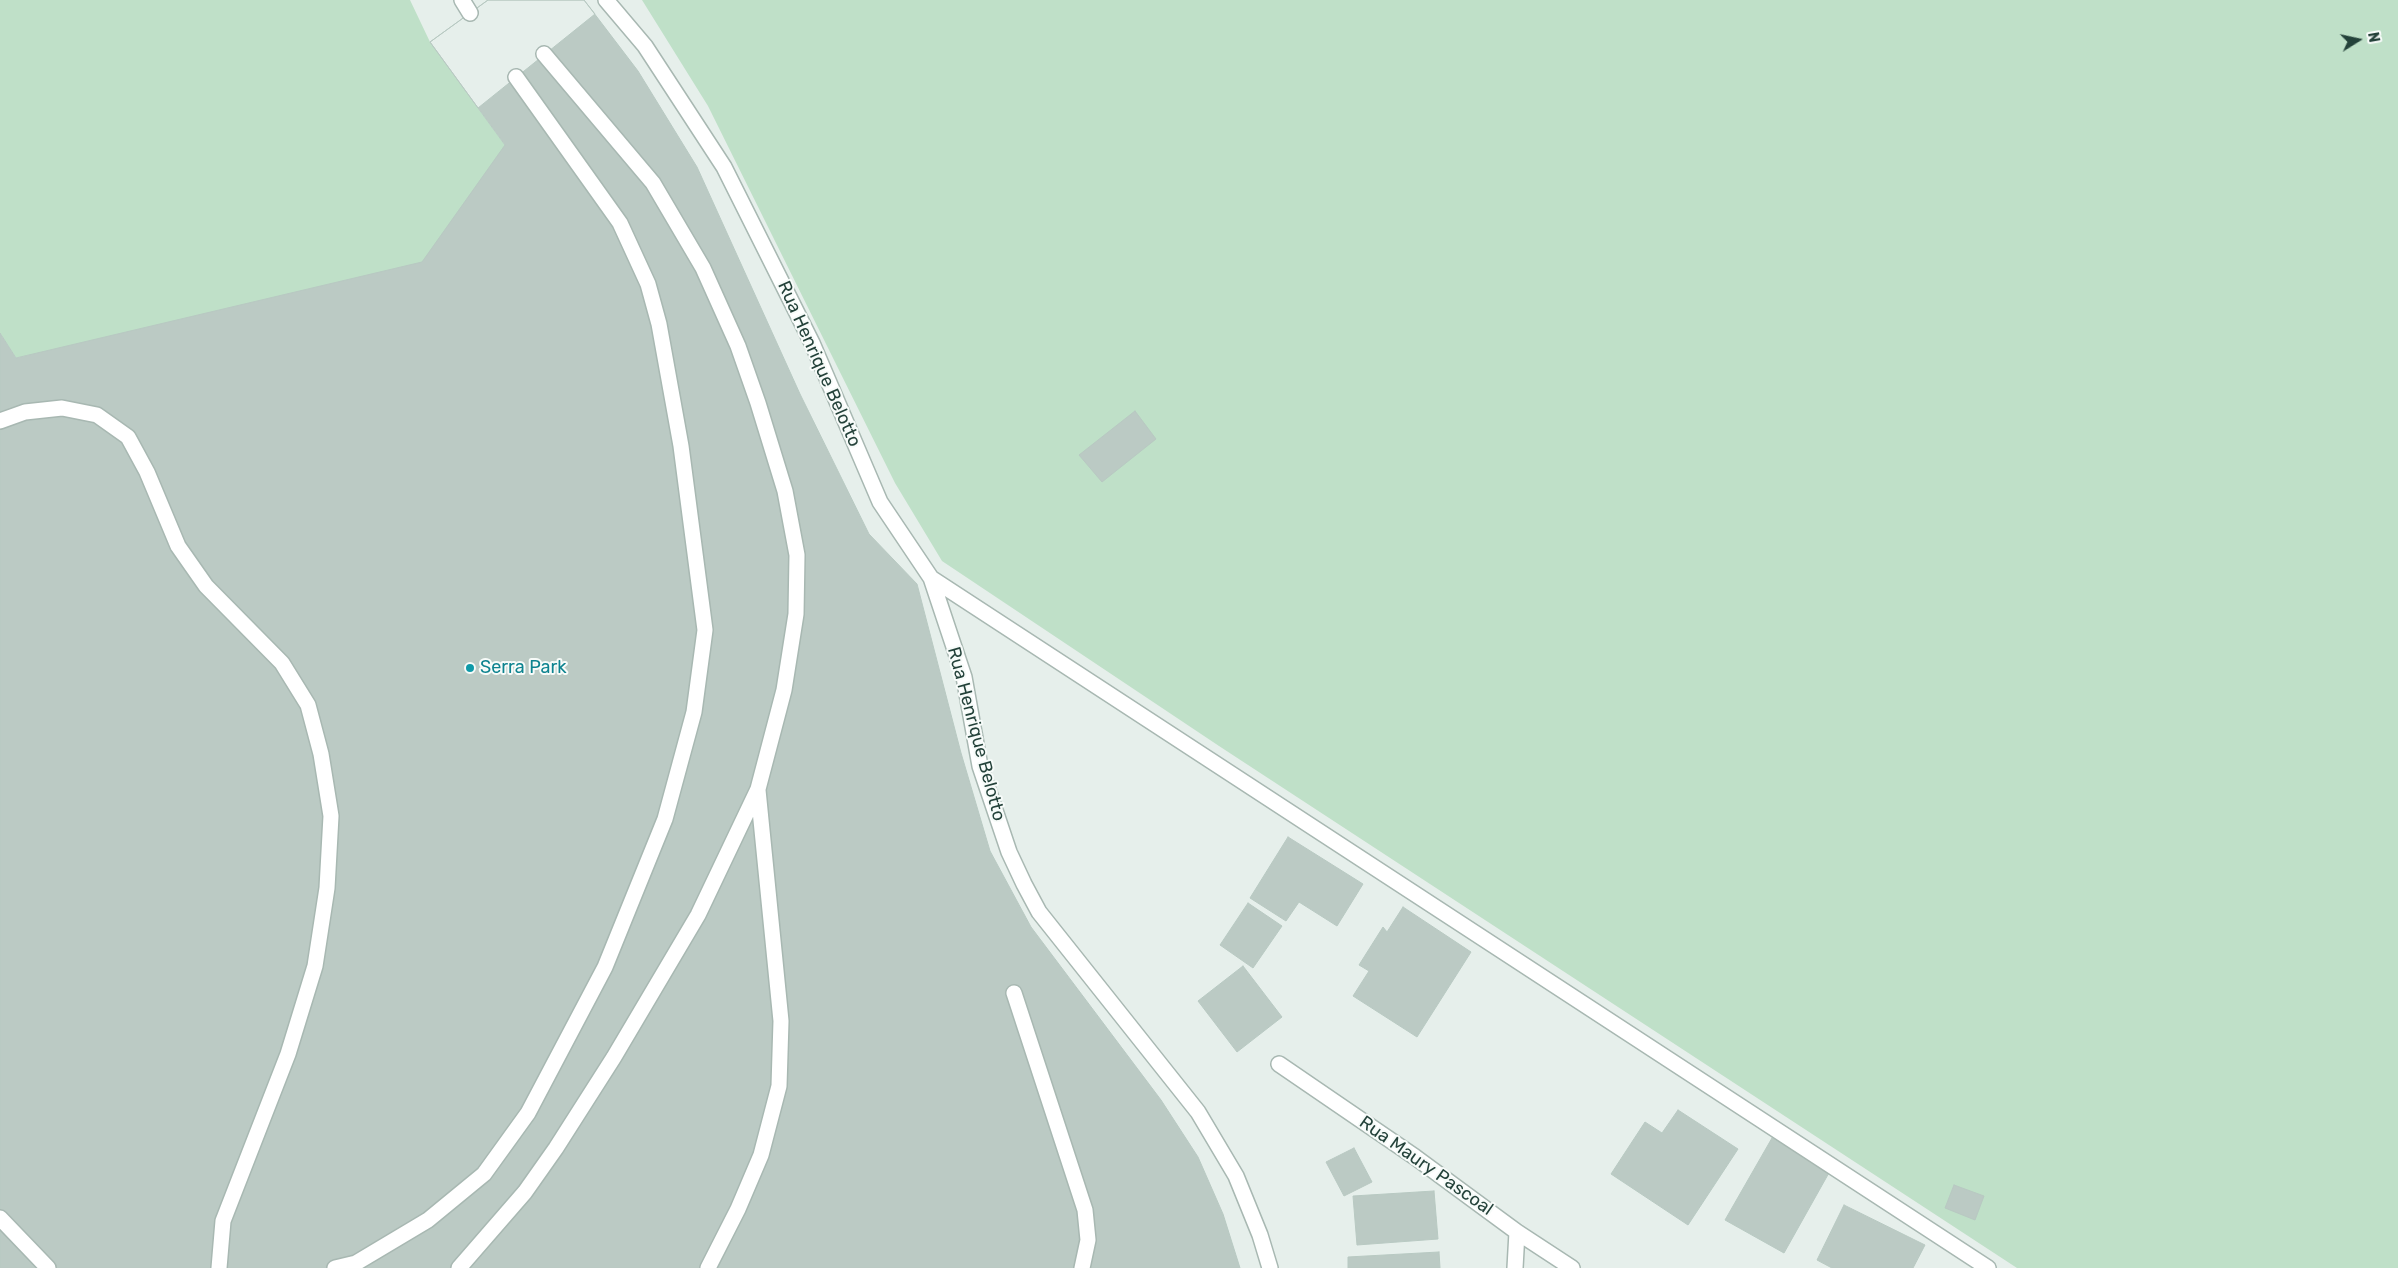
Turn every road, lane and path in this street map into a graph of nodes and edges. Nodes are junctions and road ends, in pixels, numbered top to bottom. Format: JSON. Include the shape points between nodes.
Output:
{"nodes":[{"id":1,"x":606,"y":0,"type":"edge"},
{"id":2,"x":544,"y":54,"type":"dead end"},
{"id":3,"x":516,"y":77,"type":"dead end"},
{"id":4,"x":0,"y":421,"type":"edge"},
{"id":5,"x":931,"y":578,"type":"junction"},
{"id":6,"x":758,"y":789,"type":"junction"},
{"id":7,"x":1014,"y":993,"type":"dead end"},
{"id":8,"x":1279,"y":1064,"type":"dead end"},
{"id":9,"x":0,"y":1218,"type":"edge"},
{"id":10,"x":1517,"y":1232,"type":"junction"},
{"id":11,"x":48,"y":1268,"type":"edge"},
{"id":12,"x":219,"y":1268,"type":"edge"},
{"id":13,"x":335,"y":1268,"type":"edge"},
{"id":14,"x":459,"y":1268,"type":"edge"},
{"id":15,"x":708,"y":1268,"type":"edge"},
{"id":16,"x":1082,"y":1268,"type":"edge"},
{"id":17,"x":1270,"y":1268,"type":"edge"},
{"id":18,"x":1515,"y":1268,"type":"edge"},
{"id":19,"x":1572,"y":1268,"type":"edge"},
{"id":20,"x":1988,"y":1268,"type":"edge"}],
"edges":[{"from":1,"to":5,"type":"street","name":"Rua Henrique Belotto","via":[[645,46],[724,167],[812,343],[880,502]]},
{"from":2,"to":6,"type":"street","via":[[653,183],[703,268],[741,354],[785,491],[797,555],[796,614],[784,690]]},
{"from":3,"to":13,"type":"street","via":[[620,223],[648,284],[659,324],[680,446],[705,630],[694,712],[665,819],[605,967],[528,1113],[484,1174],[428,1220],[356,1263]]},
{"from":4,"to":12,"type":"street","via":[[25,412],[62,408],[97,415],[128,437],[147,472],[178,546],[206,586],[282,663],[308,705],[321,754],[331,816],[327,888],[315,966],[288,1054],[223,1222]]},
{"from":5,"to":17,"type":"street","name":"Rua Henrique Belotto","via":[[964,677],[980,766],[1009,852],[1024,884],[1039,912],[1198,1112],[1236,1176]]},
{"from":5,"to":20,"type":"street"},
{"from":6,"to":14,"type":"street","via":[[698,915],[614,1057],[525,1192]]},
{"from":6,"to":15,"type":"street","via":[[781,1021],[779,1086],[761,1155]]},
{"from":7,"to":16,"type":"street","via":[[1085,1210],[1088,1240]]},
{"from":8,"to":10,"type":"street","name":"Rua Maury Pascoal"},
{"from":9,"to":11,"type":"street"},
{"from":10,"to":18,"type":"street"},
{"from":10,"to":19,"type":"street","name":"Rua Maury Pascoal"}]}
